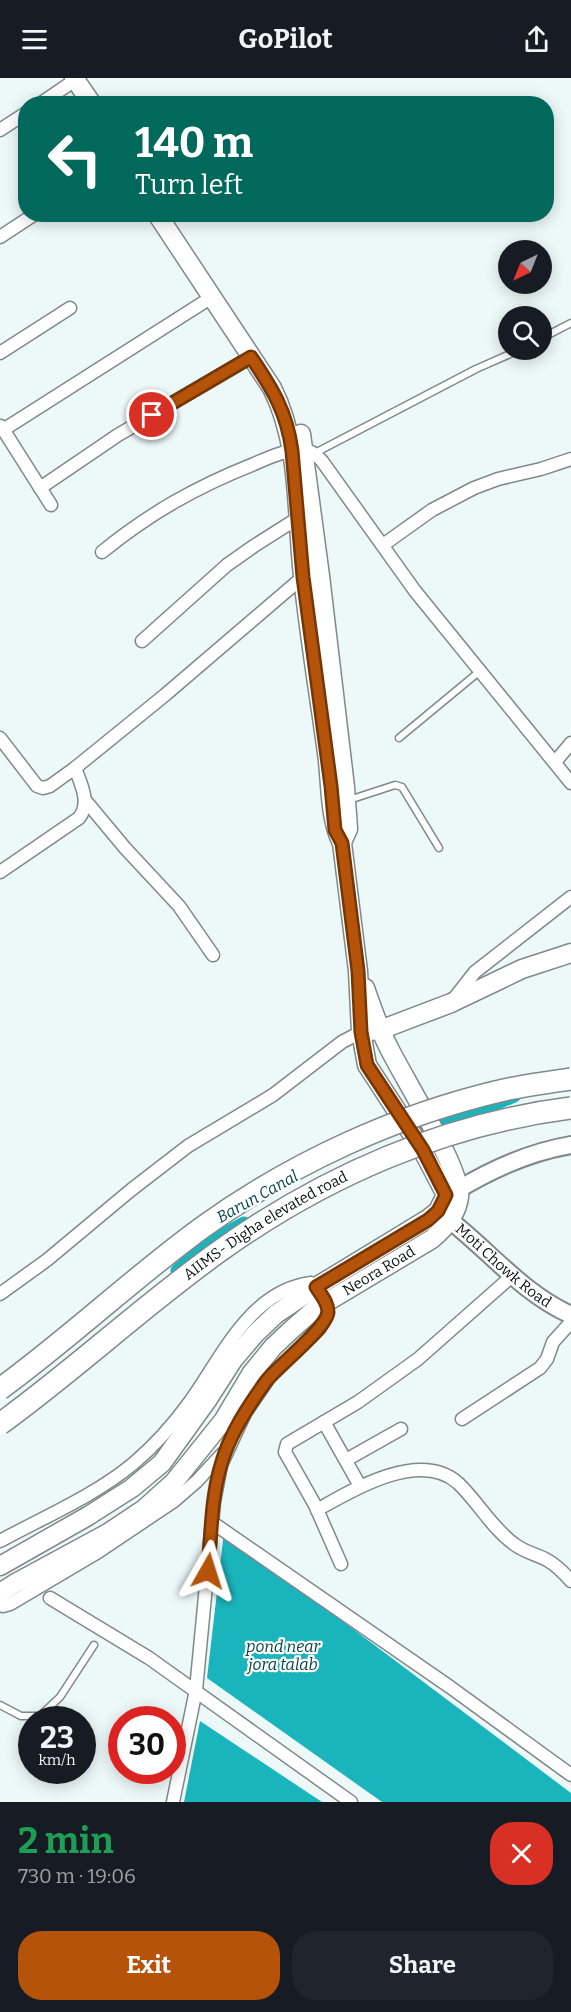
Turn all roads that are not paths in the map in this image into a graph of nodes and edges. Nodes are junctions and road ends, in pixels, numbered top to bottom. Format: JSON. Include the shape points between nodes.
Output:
{"nodes":[{"id":1,"x":74,"y":79,"type":"edge"},
{"id":2,"x":51,"y":96,"type":"edge"},
{"id":3,"x":86,"y":96,"type":"edge"},
{"id":4,"x":18,"y":118,"type":"edge"},
{"id":5,"x":0,"y":130,"type":"edge"},
{"id":6,"x":23,"y":222,"type":"edge"},
{"id":7,"x":162,"y":222,"type":"edge"},
{"id":8,"x":175,"y":222,"type":"edge"},
{"id":9,"x":0,"y":237,"type":"edge"},
{"id":10,"x":212,"y":297,"type":"junction"},
{"id":11,"x":70,"y":308,"type":"dead end"},
{"id":12,"x":571,"y":322,"type":"edge"},
{"id":13,"x":552,"y":332,"type":"edge"},
{"id":14,"x":0,"y":353,"type":"edge"},
{"id":15,"x":251,"y":357,"type":"junction"},
{"id":16,"x":498,"y":359,"type":"edge"},
{"id":17,"x":2,"y":428,"type":"edge"},
{"id":18,"x":304,"y":451,"type":"junction"},
{"id":19,"x":571,"y":459,"type":"edge"},
{"id":20,"x":39,"y":488,"type":"junction"},
{"id":21,"x":51,"y":505,"type":"dead end"},
{"id":22,"x":298,"y":519,"type":"junction"},
{"id":23,"x":383,"y":545,"type":"junction"},
{"id":24,"x":102,"y":552,"type":"dead end"},
{"id":25,"x":303,"y":577,"type":"junction"},
{"id":26,"x":142,"y":641,"type":"dead end"},
{"id":27,"x":480,"y":671,"type":"junction"},
{"id":28,"x":0,"y":738,"type":"edge"},
{"id":29,"x":399,"y":738,"type":"dead end"},
{"id":30,"x":571,"y":743,"type":"edge"},
{"id":31,"x":555,"y":762,"type":"junction"},
{"id":32,"x":75,"y":768,"type":"junction"},
{"id":33,"x":571,"y":783,"type":"edge"},
{"id":34,"x":85,"y":800,"type":"junction"},
{"id":35,"x":346,"y":802,"type":"junction"},
{"id":36,"x":342,"y":843,"type":"junction"},
{"id":37,"x":439,"y":848,"type":"dead end"},
{"id":38,"x":0,"y":872,"type":"edge"},
{"id":39,"x":571,"y":897,"type":"edge"},
{"id":40,"x":571,"y":953,"type":"edge"},
{"id":41,"x":213,"y":955,"type":"dead end"},
{"id":42,"x":358,"y":971,"type":"junction"},
{"id":43,"x":451,"y":1003,"type":"junction"},
{"id":44,"x":380,"y":1030,"type":"junction"},
{"id":45,"x":361,"y":1032,"type":"junction"},
{"id":46,"x":571,"y":1079,"type":"edge"},
{"id":47,"x":571,"y":1108,"type":"edge"},
{"id":48,"x":571,"y":1145,"type":"edge"},
{"id":49,"x":459,"y":1189,"type":"junction"},
{"id":50,"x":444,"y":1216,"type":"junction"},
{"id":51,"x":512,"y":1276,"type":"junction"},
{"id":52,"x":0,"y":1294,"type":"edge"},
{"id":53,"x":315,"y":1298,"type":"junction"},
{"id":54,"x":571,"y":1315,"type":"edge"},
{"id":55,"x":571,"y":1322,"type":"edge"},
{"id":56,"x":0,"y":1389,"type":"edge"},
{"id":57,"x":462,"y":1419,"type":"dead end"},
{"id":58,"x":324,"y":1422,"type":"junction"},
{"id":59,"x":0,"y":1424,"type":"edge"},
{"id":60,"x":401,"y":1429,"type":"dead end"},
{"id":61,"x":227,"y":1448,"type":"junction"},
{"id":62,"x":346,"y":1460,"type":"junction"},
{"id":63,"x":360,"y":1486,"type":"junction"},
{"id":64,"x":317,"y":1510,"type":"junction"},
{"id":65,"x":213,"y":1523,"type":"junction"},
{"id":66,"x":0,"y":1541,"type":"edge"},
{"id":67,"x":341,"y":1564,"type":"dead end"},
{"id":68,"x":0,"y":1566,"type":"edge"},
{"id":69,"x":571,"y":1581,"type":"edge"},
{"id":70,"x":50,"y":1598,"type":"dead end"},
{"id":71,"x":1,"y":1603,"type":"edge"},
{"id":72,"x":94,"y":1645,"type":"dead end"},
{"id":73,"x":196,"y":1690,"type":"junction"},
{"id":74,"x":0,"y":1705,"type":"edge"},
{"id":75,"x":571,"y":1775,"type":"edge"},
{"id":76,"x":174,"y":1802,"type":"edge"},
{"id":77,"x":351,"y":1802,"type":"edge"}],
"edges":[{"from":1,"to":2,"type":"street"},
{"from":1,"to":3,"type":"main road"},
{"from":4,"to":5,"type":"street"},
{"from":6,"to":9,"type":"street"},
{"from":7,"to":10,"type":"main road"},
{"from":8,"to":18,"type":"main road","via":[[282,383],[295,411]]},
{"from":10,"to":15,"type":"main road"},
{"from":10,"to":17,"type":"street"},
{"from":11,"to":14,"type":"street"},
{"from":12,"to":13,"type":"lane"},
{"from":15,"to":18,"type":"main road","via":[[272,388],[290,432]]},
{"from":15,"to":20,"type":"street","via":[[118,435]]},
{"from":16,"to":18,"type":"lane"},
{"from":17,"to":20,"type":"street"},
{"from":18,"to":22,"type":"main road"},
{"from":18,"to":23,"type":"street","via":[[322,461]]},
{"from":18,"to":24,"type":"street","via":[[238,470],[178,498]]},
{"from":18,"to":35,"type":"main road"},
{"from":19,"to":23,"type":"street","via":[[474,488],[432,510]]},
{"from":20,"to":21,"type":"street"},
{"from":22,"to":25,"type":"main road"},
{"from":22,"to":26,"type":"street","via":[[227,565]]},
{"from":23,"to":27,"type":"street"},
{"from":25,"to":32,"type":"street"},
{"from":25,"to":36,"type":"main road","via":[[335,830]]},
{"from":27,"to":29,"type":"lane"},
{"from":27,"to":31,"type":"street"},
{"from":28,"to":32,"type":"street","via":[[37,786],[50,786]]},
{"from":30,"to":31,"type":"street"},
{"from":31,"to":33,"type":"street"},
{"from":32,"to":34,"type":"street"},
{"from":34,"to":38,"type":"street","via":[[79,818]]},
{"from":34,"to":41,"type":"street","via":[[184,912]]},
{"from":35,"to":36,"type":"main road","via":[[348,829]]},
{"from":35,"to":37,"type":"lane","via":[[395,785],[402,787]]},
{"from":36,"to":42,"type":"main road"},
{"from":39,"to":43,"type":"street","via":[[475,972]]},
{"from":40,"to":43,"type":"main road","via":[[522,969]]},
{"from":42,"to":44,"type":"main road"},
{"from":42,"to":45,"type":"main road"},
{"from":43,"to":44,"type":"main road"},
{"from":44,"to":45,"type":"main road"},
{"from":44,"to":49,"type":"main road","bridge":true,"via":[[452,1164]]},
{"from":45,"to":50,"type":"main road","bridge":true,"via":[[367,1065],[423,1150],[446,1195]]},
{"from":45,"to":52,"type":"street","via":[[273,1095],[188,1146]]},
{"from":46,"to":56,"type":"highway","name":"AIIMS- Digha elevated road","bridge":true,"via":[[505,1090],[454,1104],[340,1146],[203,1227]]},
{"from":47,"to":59,"type":"highway","name":"AIIMS- Digha elevated road","bridge":true,"via":[[464,1131],[397,1153],[305,1196],[220,1251]]},
{"from":48,"to":49,"type":"street","via":[[520,1157]]},
{"from":49,"to":50,"type":"main road","via":[[460,1197]]},
{"from":50,"to":51,"type":"street","name":"Moti Chowk Road"},
{"from":50,"to":53,"type":"main road","via":[[428,1220]]},
{"from":51,"to":54,"type":"street","name":"Moti Chowk Road"},
{"from":51,"to":58,"type":"street","via":[[418,1359]]},
{"from":53,"to":61,"type":"street","via":[[328,1312],[325,1320],[269,1378]]},
{"from":53,"to":66,"type":"street","via":[[311,1283],[297,1285],[258,1308],[241,1325],[188,1404],[132,1464],[101,1486]]},
{"from":53,"to":68,"type":"main road","via":[[276,1314],[255,1334],[162,1463],[88,1516]]},
{"from":53,"to":71,"type":"main road","via":[[251,1374],[223,1421],[174,1482],[144,1509],[108,1533],[14,1584]]},
{"from":55,"to":57,"type":"street","via":[[553,1342],[540,1368]]},
{"from":58,"to":62,"type":"street"},
{"from":58,"to":64,"type":"street","via":[[285,1448]]},
{"from":60,"to":62,"type":"street"},
{"from":61,"to":65,"type":"street","via":[[217,1483]]},
{"from":61,"to":71,"type":"street","via":[[174,1502],[10,1604]]},
{"from":62,"to":63,"type":"street"},
{"from":63,"to":64,"type":"street"},
{"from":63,"to":69,"type":"street","via":[[413,1471],[450,1478],[514,1544],[546,1559]]},
{"from":64,"to":67,"type":"street"},
{"from":65,"to":73,"type":"street"},
{"from":65,"to":75,"type":"street"},
{"from":70,"to":73,"type":"street"},
{"from":72,"to":74,"type":"lane","via":[[60,1697],[40,1716],[21,1716]]},
{"from":73,"to":76,"type":"street"},
{"from":73,"to":77,"type":"street"}]}
